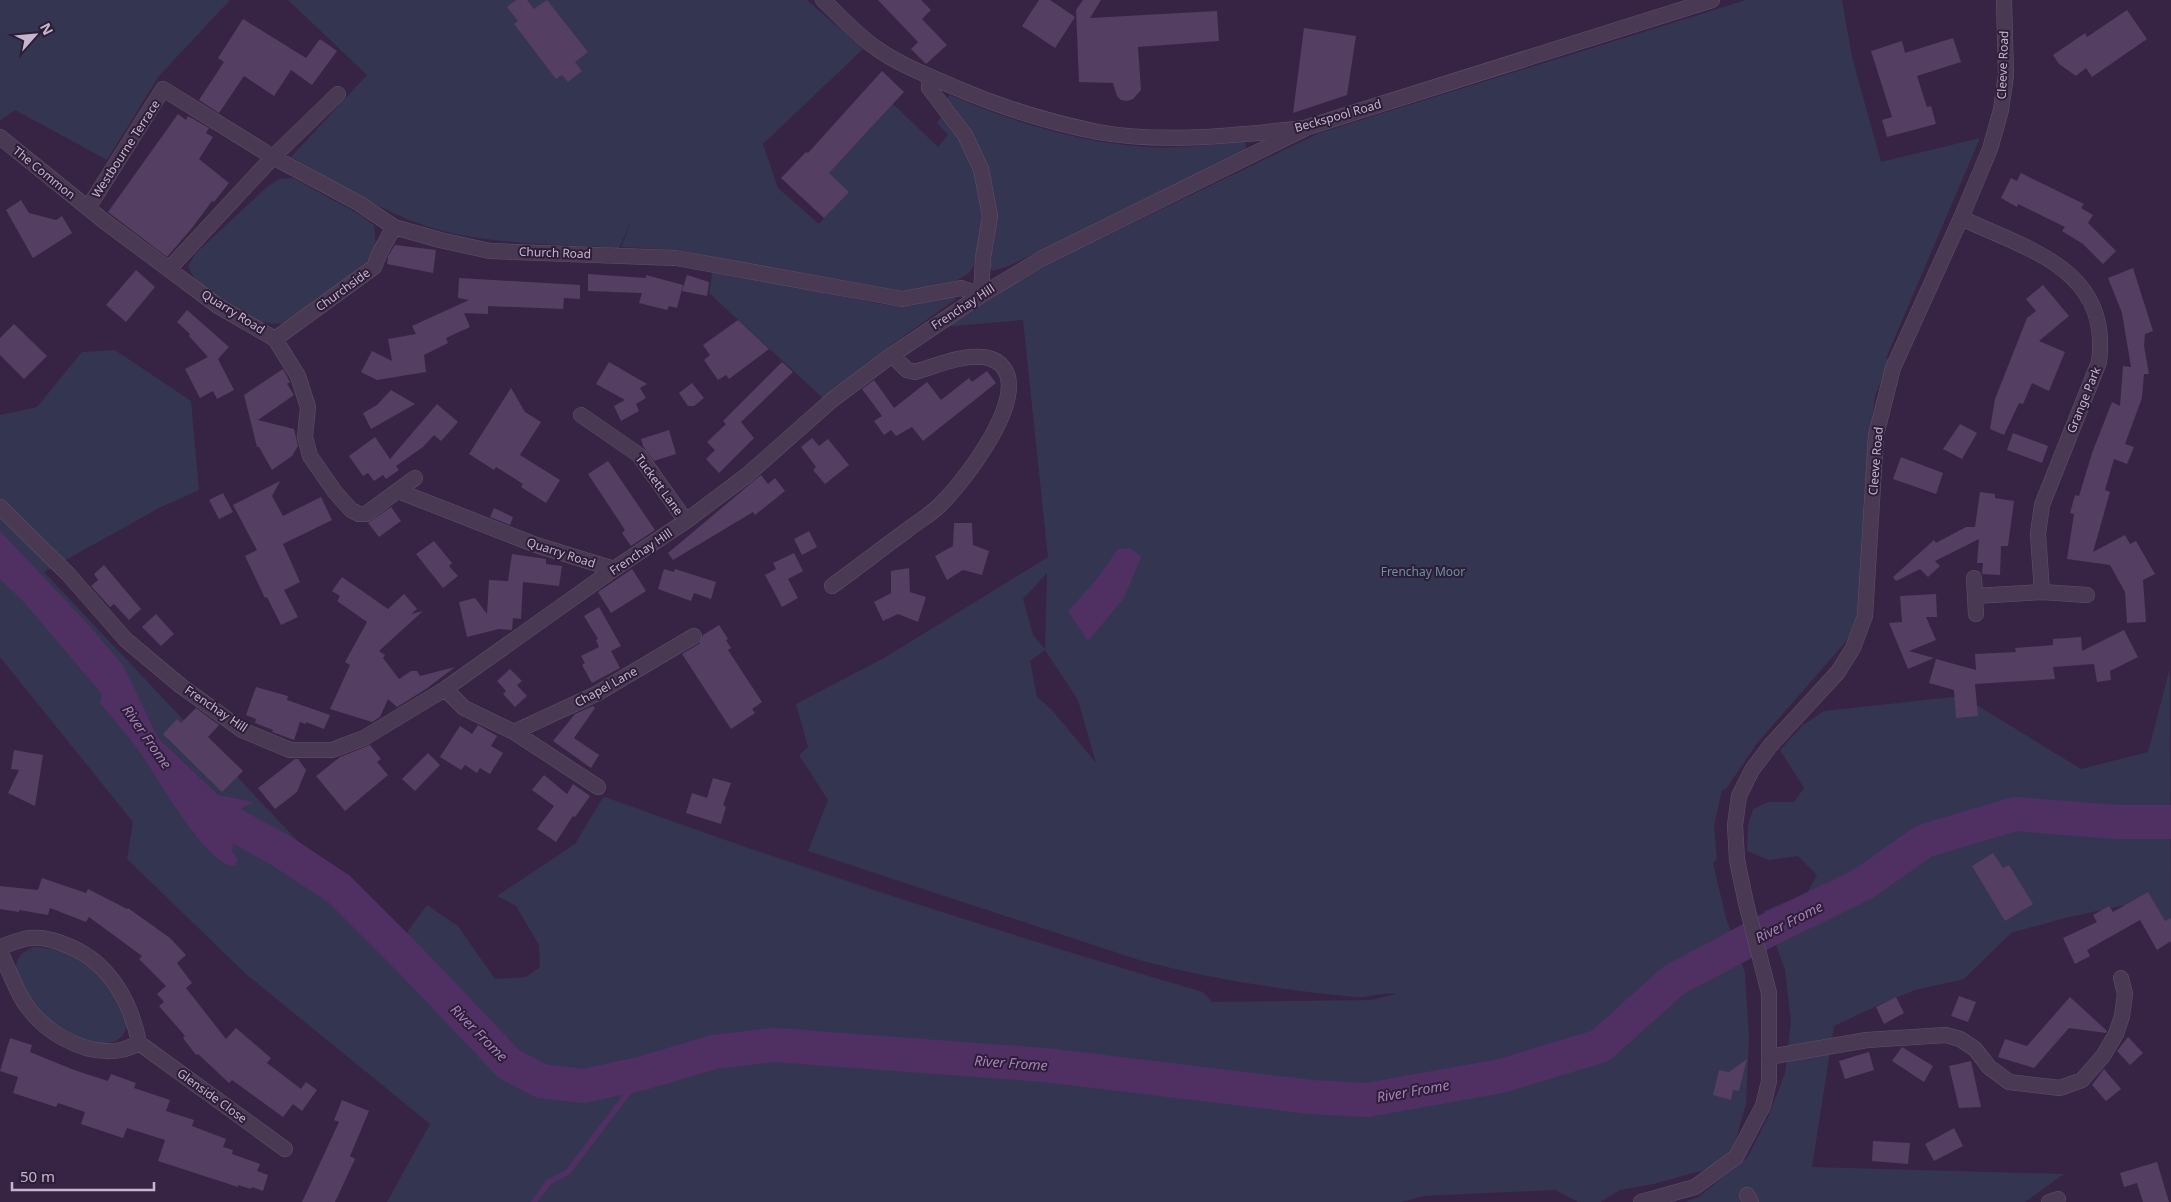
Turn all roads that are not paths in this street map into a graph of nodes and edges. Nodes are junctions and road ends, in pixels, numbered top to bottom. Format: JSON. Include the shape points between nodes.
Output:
{"nodes":[{"id":1,"x":823,"y":0,"type":"edge"},
{"id":2,"x":1712,"y":0,"type":"edge"},
{"id":3,"x":2004,"y":0,"type":"edge"},
{"id":4,"x":929,"y":76,"type":"junction"},
{"id":5,"x":164,"y":90,"type":"joint"},
{"id":6,"x":338,"y":94,"type":"dead end"},
{"id":7,"x":1305,"y":128,"type":"junction"},
{"id":8,"x":0,"y":137,"type":"edge"},
{"id":9,"x":274,"y":157,"type":"junction"},
{"id":10,"x":88,"y":208,"type":"junction"},
{"id":11,"x":1961,"y":218,"type":"junction"},
{"id":12,"x":394,"y":227,"type":"junction"},
{"id":13,"x":169,"y":269,"type":"junction"},
{"id":14,"x":980,"y":295,"type":"junction"},
{"id":15,"x":275,"y":339,"type":"junction"},
{"id":16,"x":892,"y":355,"type":"junction"},
{"id":17,"x":581,"y":415,"type":"dead end"},
{"id":18,"x":415,"y":478,"type":"dead end"},
{"id":19,"x":398,"y":491,"type":"junction"},
{"id":20,"x":0,"y":507,"type":"edge"},
{"id":21,"x":686,"y":521,"type":"junction"},
{"id":22,"x":614,"y":569,"type":"junction"},
{"id":23,"x":1974,"y":578,"type":"dead end"},
{"id":24,"x":832,"y":586,"type":"dead end"},
{"id":25,"x":2042,"y":592,"type":"junction"},
{"id":26,"x":2087,"y":595,"type":"dead end"},
{"id":27,"x":1975,"y":596,"type":"junction"},
{"id":28,"x":1976,"y":614,"type":"dead end"},
{"id":29,"x":694,"y":636,"type":"dead end"},
{"id":30,"x":445,"y":689,"type":"junction"},
{"id":31,"x":514,"y":732,"type":"junction"},
{"id":32,"x":598,"y":787,"type":"dead end"},
{"id":33,"x":0,"y":947,"type":"edge"},
{"id":34,"x":0,"y":951,"type":"edge"},
{"id":35,"x":2122,"y":978,"type":"dead end"},
{"id":36,"x":139,"y":1043,"type":"junction"},
{"id":37,"x":1769,"y":1057,"type":"junction"},
{"id":38,"x":285,"y":1149,"type":"dead end"},
{"id":39,"x":1641,"y":1202,"type":"edge"}],
"edges":[{"from":1,"to":4,"type":"street","name":"Beckspool Road","via":[[876,48]]},
{"from":2,"to":7,"type":"street","name":"Beckspool Road"},
{"from":3,"to":11,"type":"street","name":"Cleeve Road","via":[[2006,75],[2002,110],[1990,149]]},
{"from":4,"to":7,"type":"street","name":"Beckspool Road","via":[[991,102],[1046,120],[1099,132],[1173,137]]},
{"from":4,"to":14,"type":"street","via":[[929,88],[966,135],[982,169],[990,216]]},
{"from":5,"to":9,"type":"street","name":"Church Road"},
{"from":5,"to":10,"type":"street","name":"Westbourne Terrace"},
{"from":6,"to":9,"type":"street"},
{"from":7,"to":14,"type":"street","name":"Frenchay Hill","via":[[1041,259]]},
{"from":8,"to":10,"type":"street","name":"The Common"},
{"from":9,"to":12,"type":"street","name":"Church Road","via":[[360,204]]},
{"from":9,"to":13,"type":"street"},
{"from":10,"to":13,"type":"street","name":"Quarry Road"},
{"from":11,"to":25,"type":"street","name":"Grange Park","via":[[2052,261],[2076,279],[2096,311],[2101,344],[2099,362],[2042,506],[2038,534]]},
{"from":11,"to":37,"type":"street","name":"Cleeve Road","via":[[1893,368],[1876,435],[1865,616],[1853,648],[1838,672],[1765,752],[1739,796],[1735,826],[1738,860],[1769,993]]},
{"from":12,"to":14,"type":"street","name":"Church Road","via":[[490,251],[676,258],[902,299],[961,288]]},
{"from":12,"to":15,"type":"street","name":"Churchside","via":[[374,268]]},
{"from":13,"to":15,"type":"street","name":"Quarry Road","via":[[218,306]]},
{"from":14,"to":16,"type":"street","name":"Frenchay Hill"},
{"from":15,"to":19,"type":"street","name":"Quarry Road","via":[[298,376],[308,407],[305,437],[310,456],[335,492],[351,510],[366,514]]},
{"from":16,"to":21,"type":"street","name":"Frenchay Hill","via":[[832,400],[746,476]]},
{"from":16,"to":24,"type":"street","via":[[908,370],[916,372],[965,358],[984,357],[998,362],[1008,373],[1010,387],[1005,408],[966,476],[941,505]]},
{"from":17,"to":21,"type":"street","name":"Tuckett Lane","via":[[639,454]]},
{"from":18,"to":19,"type":"street","name":"Quarry Road"},
{"from":19,"to":22,"type":"street","name":"Quarry Road","via":[[564,556]]},
{"from":20,"to":30,"type":"street","name":"Frenchay Hill","via":[[68,574],[126,640],[181,686],[242,730],[290,750],[332,750],[364,738]]},
{"from":21,"to":22,"type":"street","name":"Frenchay Hill"},
{"from":22,"to":30,"type":"street","name":"Frenchay Hill"},
{"from":23,"to":27,"type":"street"},
{"from":25,"to":26,"type":"street"},
{"from":25,"to":27,"type":"street"},
{"from":27,"to":28,"type":"street"},
{"from":29,"to":31,"type":"street","name":"Chapel Lane","via":[[596,694]]},
{"from":30,"to":31,"type":"street","via":[[464,708]]},
{"from":31,"to":32,"type":"street"},
{"from":33,"to":36,"type":"street","via":[[29,938],[55,940],[86,954],[108,973],[123,996],[135,1022]]},
{"from":34,"to":36,"type":"street","via":[[21,998],[55,1033],[74,1044],[98,1050],[120,1050]]},
{"from":35,"to":37,"type":"street","via":[[2125,994],[2116,1034],[2103,1056],[2082,1080],[2060,1088],[2009,1082],[1975,1049],[1946,1035],[1867,1040]]},
{"from":36,"to":38,"type":"street","name":"Glenside Close"},
{"from":37,"to":39,"type":"street","name":"Cleeve Road","via":[[1769,1082],[1763,1106],[1736,1156],[1695,1187]]}]}
